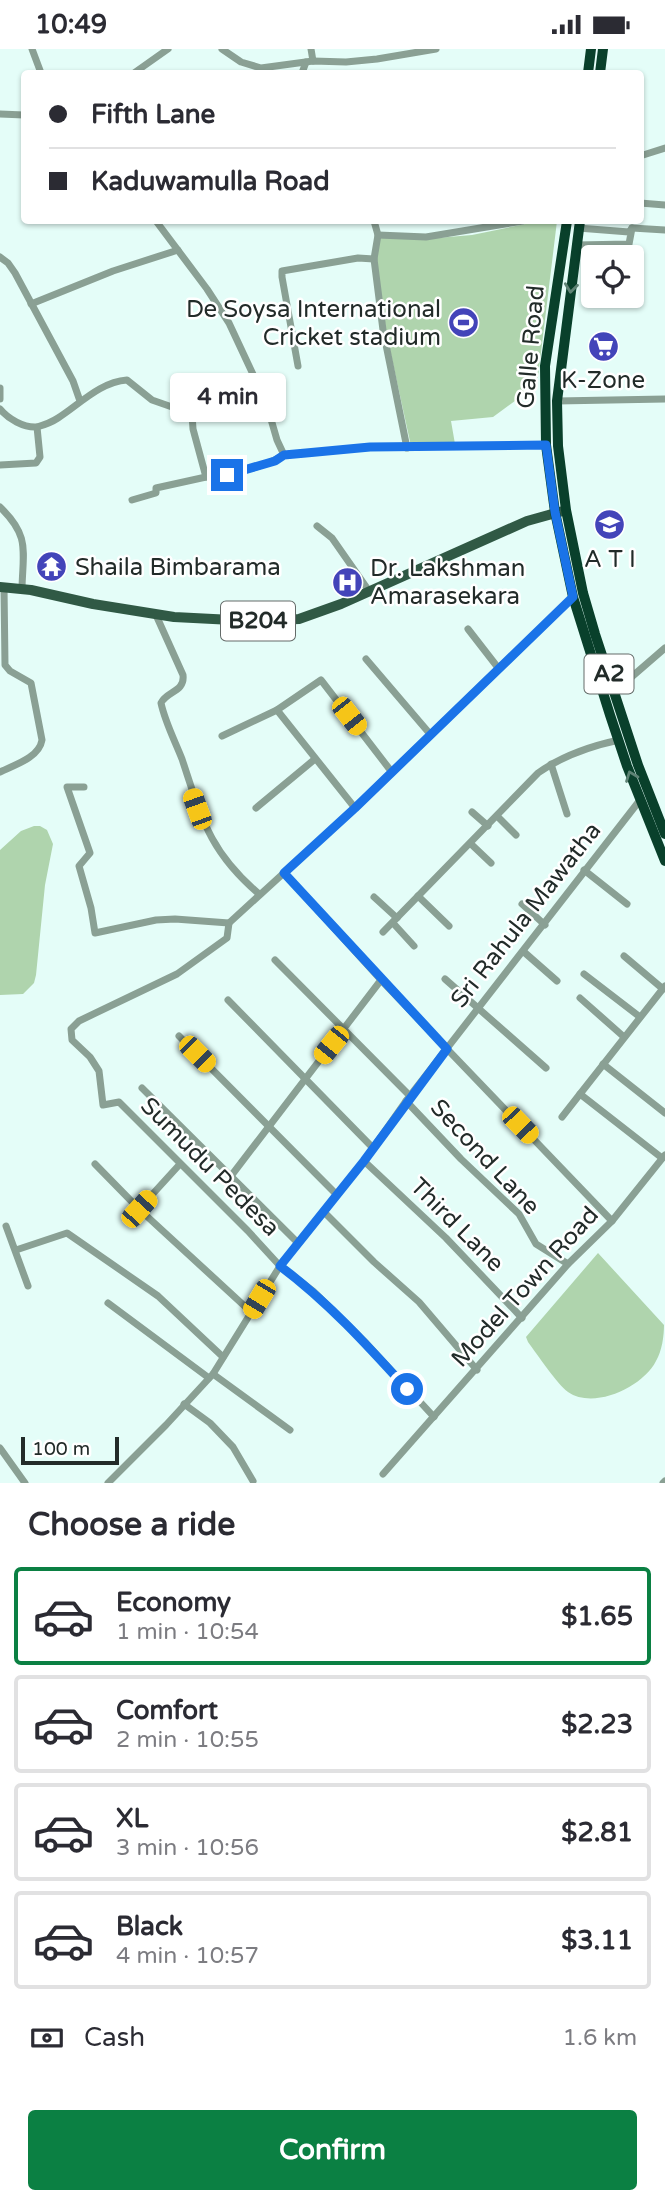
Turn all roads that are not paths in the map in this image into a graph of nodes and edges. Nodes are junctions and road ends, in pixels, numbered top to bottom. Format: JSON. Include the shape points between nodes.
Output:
{"nodes":[{"id":1,"x":32,"y":49,"type":"edge"},
{"id":2,"x":222,"y":49,"type":"edge"},
{"id":3,"x":310,"y":49,"type":"edge"},
{"id":4,"x":436,"y":49,"type":"edge"},
{"id":5,"x":591,"y":49,"type":"edge"},
{"id":6,"x":603,"y":49,"type":"edge"},
{"id":7,"x":164,"y":50,"type":"edge"},
{"id":8,"x":310,"y":61,"type":"junction"},
{"id":9,"x":40,"y":70,"type":"edge"},
{"id":10,"x":138,"y":70,"type":"edge"},
{"id":11,"x":304,"y":70,"type":"edge"},
{"id":12,"x":588,"y":70,"type":"edge"},
{"id":13,"x":600,"y":70,"type":"edge"},
{"id":14,"x":0,"y":114,"type":"edge"},
{"id":15,"x":21,"y":115,"type":"edge"},
{"id":16,"x":665,"y":148,"type":"edge"},
{"id":17,"x":644,"y":155,"type":"edge"},
{"id":18,"x":644,"y":203,"type":"edge"},
{"id":19,"x":665,"y":205,"type":"edge"},
{"id":20,"x":158,"y":224,"type":"edge"},
{"id":21,"x":375,"y":224,"type":"edge"},
{"id":22,"x":508,"y":224,"type":"edge"},
{"id":23,"x":632,"y":228,"type":"junction"},
{"id":24,"x":665,"y":230,"type":"edge"},
{"id":25,"x":575,"y":233,"type":"edge"},
{"id":26,"x":378,"y":235,"type":"junction"},
{"id":27,"x":178,"y":250,"type":"junction"},
{"id":28,"x":0,"y":257,"type":"edge"},
{"id":29,"x":374,"y":259,"type":"junction"},
{"id":30,"x":31,"y":304,"type":"junction"},
{"id":31,"x":298,"y":366,"type":"dead end"},
{"id":32,"x":0,"y":388,"type":"edge"},
{"id":33,"x":0,"y":399,"type":"edge"},
{"id":34,"x":665,"y":399,"type":"edge"},
{"id":35,"x":80,"y":401,"type":"junction"},
{"id":36,"x":557,"y":401,"type":"junction"},
{"id":37,"x":266,"y":402,"type":"junction"},
{"id":38,"x":0,"y":409,"type":"edge"},
{"id":39,"x":192,"y":414,"type":"junction"},
{"id":40,"x":37,"y":427,"type":"junction"},
{"id":41,"x":546,"y":445,"type":"junction"},
{"id":42,"x":407,"y":448,"type":"junction"},
{"id":43,"x":284,"y":455,"type":"junction"},
{"id":44,"x":0,"y":465,"type":"edge"},
{"id":45,"x":206,"y":477,"type":"junction"},
{"id":46,"x":132,"y":500,"type":"dead end"},
{"id":47,"x":0,"y":507,"type":"edge"},
{"id":48,"x":561,"y":511,"type":"junction"},
{"id":49,"x":317,"y":526,"type":"dead end"},
{"id":50,"x":2,"y":587,"type":"edge"},
{"id":51,"x":22,"y":588,"type":"junction"},
{"id":52,"x":369,"y":591,"type":"junction"},
{"id":53,"x":573,"y":597,"type":"junction"},
{"id":54,"x":156,"y":615,"type":"junction"},
{"id":55,"x":468,"y":629,"type":"dead end"},
{"id":56,"x":665,"y":648,"type":"edge"},
{"id":57,"x":366,"y":659,"type":"dead end"},
{"id":58,"x":499,"y":669,"type":"junction"},
{"id":59,"x":610,"y":694,"type":"junction"},
{"id":60,"x":276,"y":710,"type":"junction"},
{"id":61,"x":430,"y":734,"type":"junction"},
{"id":62,"x":222,"y":736,"type":"dead end"},
{"id":63,"x":619,"y":740,"type":"junction"},
{"id":64,"x":315,"y":759,"type":"junction"},
{"id":65,"x":551,"y":764,"type":"junction"},
{"id":66,"x":391,"y":771,"type":"junction"},
{"id":67,"x":0,"y":772,"type":"edge"},
{"id":68,"x":84,"y":787,"type":"dead end"},
{"id":69,"x":640,"y":800,"type":"junction"},
{"id":70,"x":256,"y":808,"type":"dead end"},
{"id":71,"x":355,"y":808,"type":"junction"},
{"id":72,"x":472,"y":812,"type":"dead end"},
{"id":73,"x":567,"y":814,"type":"dead end"},
{"id":74,"x":497,"y":816,"type":"junction"},
{"id":75,"x":662,"y":817,"type":"edge"},
{"id":76,"x":488,"y":826,"type":"junction"},
{"id":77,"x":516,"y":835,"type":"dead end"},
{"id":78,"x":660,"y":837,"type":"edge"},
{"id":79,"x":471,"y":844,"type":"junction"},
{"id":80,"x":665,"y":860,"type":"edge"},
{"id":81,"x":491,"y":863,"type":"dead end"},
{"id":82,"x":584,"y":870,"type":"junction"},
{"id":83,"x":284,"y":873,"type":"junction"},
{"id":84,"x":259,"y":894,"type":"junction"},
{"id":85,"x":418,"y":896,"type":"junction"},
{"id":86,"x":374,"y":897,"type":"dead end"},
{"id":87,"x":522,"y":904,"type":"dead end"},
{"id":88,"x":627,"y":904,"type":"dead end"},
{"id":89,"x":395,"y":921,"type":"junction"},
{"id":90,"x":229,"y":923,"type":"junction"},
{"id":91,"x":545,"y":925,"type":"junction"},
{"id":92,"x":449,"y":926,"type":"dead end"},
{"id":93,"x":383,"y":932,"type":"dead end"},
{"id":94,"x":414,"y":946,"type":"dead end"},
{"id":95,"x":524,"y":952,"type":"junction"},
{"id":96,"x":624,"y":956,"type":"dead end"},
{"id":97,"x":275,"y":960,"type":"dead end"},
{"id":98,"x":584,"y":974,"type":"dead end"},
{"id":99,"x":445,"y":979,"type":"dead end"},
{"id":100,"x":381,"y":981,"type":"junction"},
{"id":101,"x":557,"y":981,"type":"dead end"},
{"id":102,"x":664,"y":987,"type":"edge"},
{"id":103,"x":580,"y":998,"type":"dead end"},
{"id":104,"x":228,"y":1000,"type":"dead end"},
{"id":105,"x":479,"y":1009,"type":"junction"},
{"id":106,"x":640,"y":1017,"type":"junction"},
{"id":107,"x":344,"y":1029,"type":"junction"},
{"id":108,"x":179,"y":1036,"type":"dead end"},
{"id":109,"x":624,"y":1037,"type":"junction"},
{"id":110,"x":447,"y":1049,"type":"junction"},
{"id":111,"x":603,"y":1064,"type":"junction"},
{"id":112,"x":546,"y":1068,"type":"dead end"},
{"id":113,"x":304,"y":1078,"type":"junction"},
{"id":114,"x":142,"y":1087,"type":"dead end"},
{"id":115,"x":580,"y":1094,"type":"junction"},
{"id":116,"x":408,"y":1099,"type":"junction"},
{"id":117,"x":665,"y":1113,"type":"edge"},
{"id":118,"x":562,"y":1117,"type":"dead end"},
{"id":119,"x":269,"y":1126,"type":"junction"},
{"id":120,"x":373,"y":1149,"type":"junction"},
{"id":121,"x":664,"y":1156,"type":"edge"},
{"id":122,"x":364,"y":1161,"type":"junction"},
{"id":123,"x":95,"y":1164,"type":"dead end"},
{"id":124,"x":180,"y":1164,"type":"junction"},
{"id":125,"x":231,"y":1176,"type":"junction"},
{"id":126,"x":337,"y":1195,"type":"junction"},
{"id":127,"x":139,"y":1209,"type":"junction"},
{"id":128,"x":324,"y":1212,"type":"junction"},
{"id":129,"x":612,"y":1221,"type":"junction"},
{"id":130,"x":6,"y":1226,"type":"dead end"},
{"id":131,"x":298,"y":1243,"type":"junction"},
{"id":132,"x":16,"y":1250,"type":"junction"},
{"id":133,"x":568,"y":1264,"type":"junction"},
{"id":134,"x":280,"y":1266,"type":"junction"},
{"id":135,"x":28,"y":1286,"type":"dead end"},
{"id":136,"x":108,"y":1303,"type":"dead end"},
{"id":137,"x":251,"y":1312,"type":"junction"},
{"id":138,"x":522,"y":1318,"type":"junction"},
{"id":139,"x":223,"y":1357,"type":"junction"},
{"id":140,"x":477,"y":1370,"type":"junction"},
{"id":141,"x":211,"y":1376,"type":"junction"},
{"id":142,"x":184,"y":1404,"type":"junction"},
{"id":143,"x":434,"y":1417,"type":"junction"},
{"id":144,"x":290,"y":1430,"type":"dead end"},
{"id":145,"x":0,"y":1448,"type":"edge"},
{"id":146,"x":383,"y":1474,"type":"dead end"},
{"id":147,"x":253,"y":1481,"type":"dead end"},
{"id":148,"x":25,"y":1483,"type":"edge"},
{"id":149,"x":108,"y":1483,"type":"edge"}],
"edges":[{"from":1,"to":9,"type":"street"},
{"from":2,"to":8,"type":"street","via":[[261,68]]},
{"from":3,"to":8,"type":"street"},
{"from":4,"to":8,"type":"street","via":[[346,62]]},
{"from":5,"to":12,"type":"highway"},
{"from":6,"to":13,"type":"highway"},
{"from":7,"to":10,"type":"street"},
{"from":8,"to":11,"type":"street"},
{"from":14,"to":15,"type":"street"},
{"from":16,"to":17,"type":"street"},
{"from":18,"to":19,"type":"street"},
{"from":20,"to":27,"type":"street"},
{"from":21,"to":26,"type":"street"},
{"from":22,"to":26,"type":"street","via":[[426,237]]},
{"from":23,"to":24,"type":"street"},
{"from":23,"to":25,"type":"street","via":[[629,232]]},
{"from":23,"to":25,"type":"street","via":[[629,244]]},
{"from":25,"to":36,"type":"highway","name":"Galle Road","number":"A2","one_way":true},
{"from":25,"to":41,"type":"highway","name":"Galle Road","number":"A2","via":[[545,366]]},
{"from":26,"to":29,"type":"street"},
{"from":27,"to":30,"type":"street"},
{"from":27,"to":37,"type":"street","via":[[229,323]]},
{"from":28,"to":30,"type":"street","via":[[15,273]]},
{"from":29,"to":31,"type":"street","via":[[282,271]]},
{"from":29,"to":42,"type":"street"},
{"from":30,"to":35,"type":"street"},
{"from":32,"to":33,"type":"street"},
{"from":34,"to":36,"type":"street"},
{"from":35,"to":39,"type":"street","via":[[127,380],[152,400]]},
{"from":35,"to":40,"type":"street","via":[[56,420]]},
{"from":36,"to":48,"type":"highway","name":"Galle Road","number":"A2"},
{"from":37,"to":39,"type":"street","via":[[214,414]]},
{"from":37,"to":43,"type":"street"},
{"from":38,"to":40,"type":"street","via":[[27,428]]},
{"from":39,"to":45,"type":"street"},
{"from":40,"to":44,"type":"street","via":[[39,461]]},
{"from":41,"to":42,"type":"street"},
{"from":41,"to":48,"type":"highway","name":"Galle Road","number":"A2"},
{"from":42,"to":43,"type":"street"},
{"from":43,"to":45,"type":"street","via":[[227,475]]},
{"from":45,"to":46,"type":"street","via":[[156,488],[156,493]]},
{"from":47,"to":51,"type":"street","via":[[23,540]]},
{"from":48,"to":52,"type":"main road","number":"B204","via":[[500,532]]},
{"from":48,"to":53,"type":"highway","name":"Galle Road","number":"A2"},
{"from":48,"to":59,"type":"highway","number":"A2"},
{"from":49,"to":52,"type":"street","via":[[339,547]]},
{"from":50,"to":51,"type":"main road","number":"B204"},
{"from":50,"to":67,"type":"street","via":[[5,665],[31,683],[42,740],[32,755]]},
{"from":51,"to":54,"type":"main road","number":"B204"},
{"from":52,"to":54,"type":"main road","number":"B204","via":[[313,614],[275,621]]},
{"from":53,"to":58,"type":"street"},
{"from":53,"to":59,"type":"highway","name":"Galle Road","number":"A2"},
{"from":54,"to":84,"type":"street","via":[[183,675],[180,688],[161,703],[192,795],[216,848]]},
{"from":55,"to":58,"type":"street"},
{"from":56,"to":59,"type":"street"},
{"from":57,"to":61,"type":"street"},
{"from":58,"to":61,"type":"street"},
{"from":59,"to":63,"type":"highway","name":"Galle Road","number":"A2"},
{"from":59,"to":75,"type":"highway","number":"A2"},
{"from":60,"to":62,"type":"street"},
{"from":60,"to":64,"type":"street"},
{"from":60,"to":66,"type":"street","via":[[321,680]]},
{"from":61,"to":66,"type":"street"},
{"from":63,"to":65,"type":"street"},
{"from":69,"to":63,"type":"highway","name":"Galle Road","number":"A2","one_way":true},
{"from":64,"to":70,"type":"street"},
{"from":64,"to":71,"type":"street"},
{"from":65,"to":73,"type":"street"},
{"from":65,"to":74,"type":"street"},
{"from":66,"to":71,"type":"street"},
{"from":68,"to":90,"type":"street","via":[[67,787],[90,852],[79,866],[95,933],[156,920]]},
{"from":69,"to":78,"type":"highway","name":"Galle Road","number":"A2"},
{"from":69,"to":82,"type":"street","name":"Sri Rahula Mawatha"},
{"from":71,"to":83,"type":"street"},
{"from":72,"to":76,"type":"street"},
{"from":74,"to":76,"type":"street"},
{"from":74,"to":77,"type":"street"},
{"from":75,"to":78,"type":"highway","number":"A2"},
{"from":76,"to":79,"type":"street"},
{"from":78,"to":80,"type":"highway","number":"A2"},
{"from":79,"to":81,"type":"street"},
{"from":79,"to":85,"type":"street"},
{"from":82,"to":88,"type":"street"},
{"from":82,"to":91,"type":"street","name":"Sri Rahula Mawatha"},
{"from":83,"to":84,"type":"street"},
{"from":83,"to":100,"type":"street"},
{"from":84,"to":90,"type":"street"},
{"from":85,"to":89,"type":"street"},
{"from":85,"to":92,"type":"street"},
{"from":86,"to":89,"type":"street"},
{"from":87,"to":91,"type":"street"},
{"from":89,"to":93,"type":"street"},
{"from":89,"to":94,"type":"street"},
{"from":90,"to":124,"type":"street","name":"Sumudu Pedesa","via":[[227,938],[177,974],[71,1029],[72,1040],[99,1071],[103,1105],[119,1102]]},
{"from":91,"to":95,"type":"street","name":"Sri Rahula Mawatha"},
{"from":95,"to":101,"type":"street"},
{"from":95,"to":105,"type":"street","name":"Sri Rahula Mawatha"},
{"from":96,"to":102,"type":"street"},
{"from":97,"to":107,"type":"street","name":"Second Lane"},
{"from":98,"to":106,"type":"street"},
{"from":99,"to":105,"type":"street"},
{"from":100,"to":107,"type":"street"},
{"from":100,"to":110,"type":"street"},
{"from":102,"to":106,"type":"street"},
{"from":103,"to":109,"type":"street"},
{"from":104,"to":113,"type":"street"},
{"from":105,"to":110,"type":"street","name":"Sri Rahula Mawatha"},
{"from":105,"to":112,"type":"street"},
{"from":106,"to":109,"type":"street"},
{"from":107,"to":113,"type":"street"},
{"from":107,"to":116,"type":"street","name":"Second Lane"},
{"from":108,"to":119,"type":"street"},
{"from":109,"to":111,"type":"street"},
{"from":110,"to":116,"type":"street","name":"Sri Rahula Mawatha"},
{"from":110,"to":129,"type":"street"},
{"from":111,"to":115,"type":"street"},
{"from":111,"to":117,"type":"street"},
{"from":113,"to":119,"type":"street"},
{"from":113,"to":120,"type":"street"},
{"from":114,"to":125,"type":"street"},
{"from":115,"to":118,"type":"street"},
{"from":115,"to":121,"type":"street"},
{"from":116,"to":120,"type":"street","name":"Sri Rahula Mawatha"},
{"from":116,"to":133,"type":"street","name":"Second Lane","via":[[461,1159],[519,1214],[536,1244]]},
{"from":119,"to":125,"type":"street"},
{"from":119,"to":126,"type":"street"},
{"from":120,"to":122,"type":"street","name":"Sri Rahula Mawatha"},
{"from":121,"to":129,"type":"street","name":"Model Town Road"},
{"from":122,"to":126,"type":"street","name":"Sri Rahula Mawatha"},
{"from":122,"to":138,"type":"street","name":"Third Lane"},
{"from":123,"to":127,"type":"street"},
{"from":124,"to":127,"type":"street"},
{"from":124,"to":134,"type":"street","name":"Sumudu Pedesa"},
{"from":125,"to":131,"type":"street"},
{"from":126,"to":128,"type":"street","name":"Sri Rahula Mawatha"},
{"from":127,"to":137,"type":"street"},
{"from":128,"to":131,"type":"street","name":"Sri Rahula Mawatha"},
{"from":128,"to":140,"type":"street","via":[[419,1302]]},
{"from":129,"to":133,"type":"street","name":"Model Town Road"},
{"from":130,"to":132,"type":"street"},
{"from":131,"to":134,"type":"street","name":"Sri Rahula Mawatha"},
{"from":132,"to":135,"type":"street"},
{"from":132,"to":139,"type":"street","via":[[67,1233],[158,1296]]},
{"from":133,"to":138,"type":"street","name":"Model Town Road"},
{"from":134,"to":137,"type":"street","name":"Sri Rahula Mawatha"},
{"from":134,"to":143,"type":"street","name":"Sumudu Pedesa","via":[[358,1334]]},
{"from":136,"to":141,"type":"street"},
{"from":137,"to":139,"type":"street","name":"Sri Rahula Mawatha"},
{"from":138,"to":140,"type":"street","name":"Model Town Road"},
{"from":139,"to":141,"type":"street","name":"Sri Rahula Mawatha"},
{"from":140,"to":143,"type":"street","name":"Model Town Road"},
{"from":141,"to":142,"type":"street","name":"Sri Rahula Mawatha"},
{"from":141,"to":144,"type":"street"},
{"from":142,"to":147,"type":"street","via":[[233,1447]]},
{"from":142,"to":149,"type":"street","name":"Sri Rahula Mawatha"},
{"from":143,"to":146,"type":"street","name":"Model Town Road"},
{"from":145,"to":148,"type":"street"}]}
